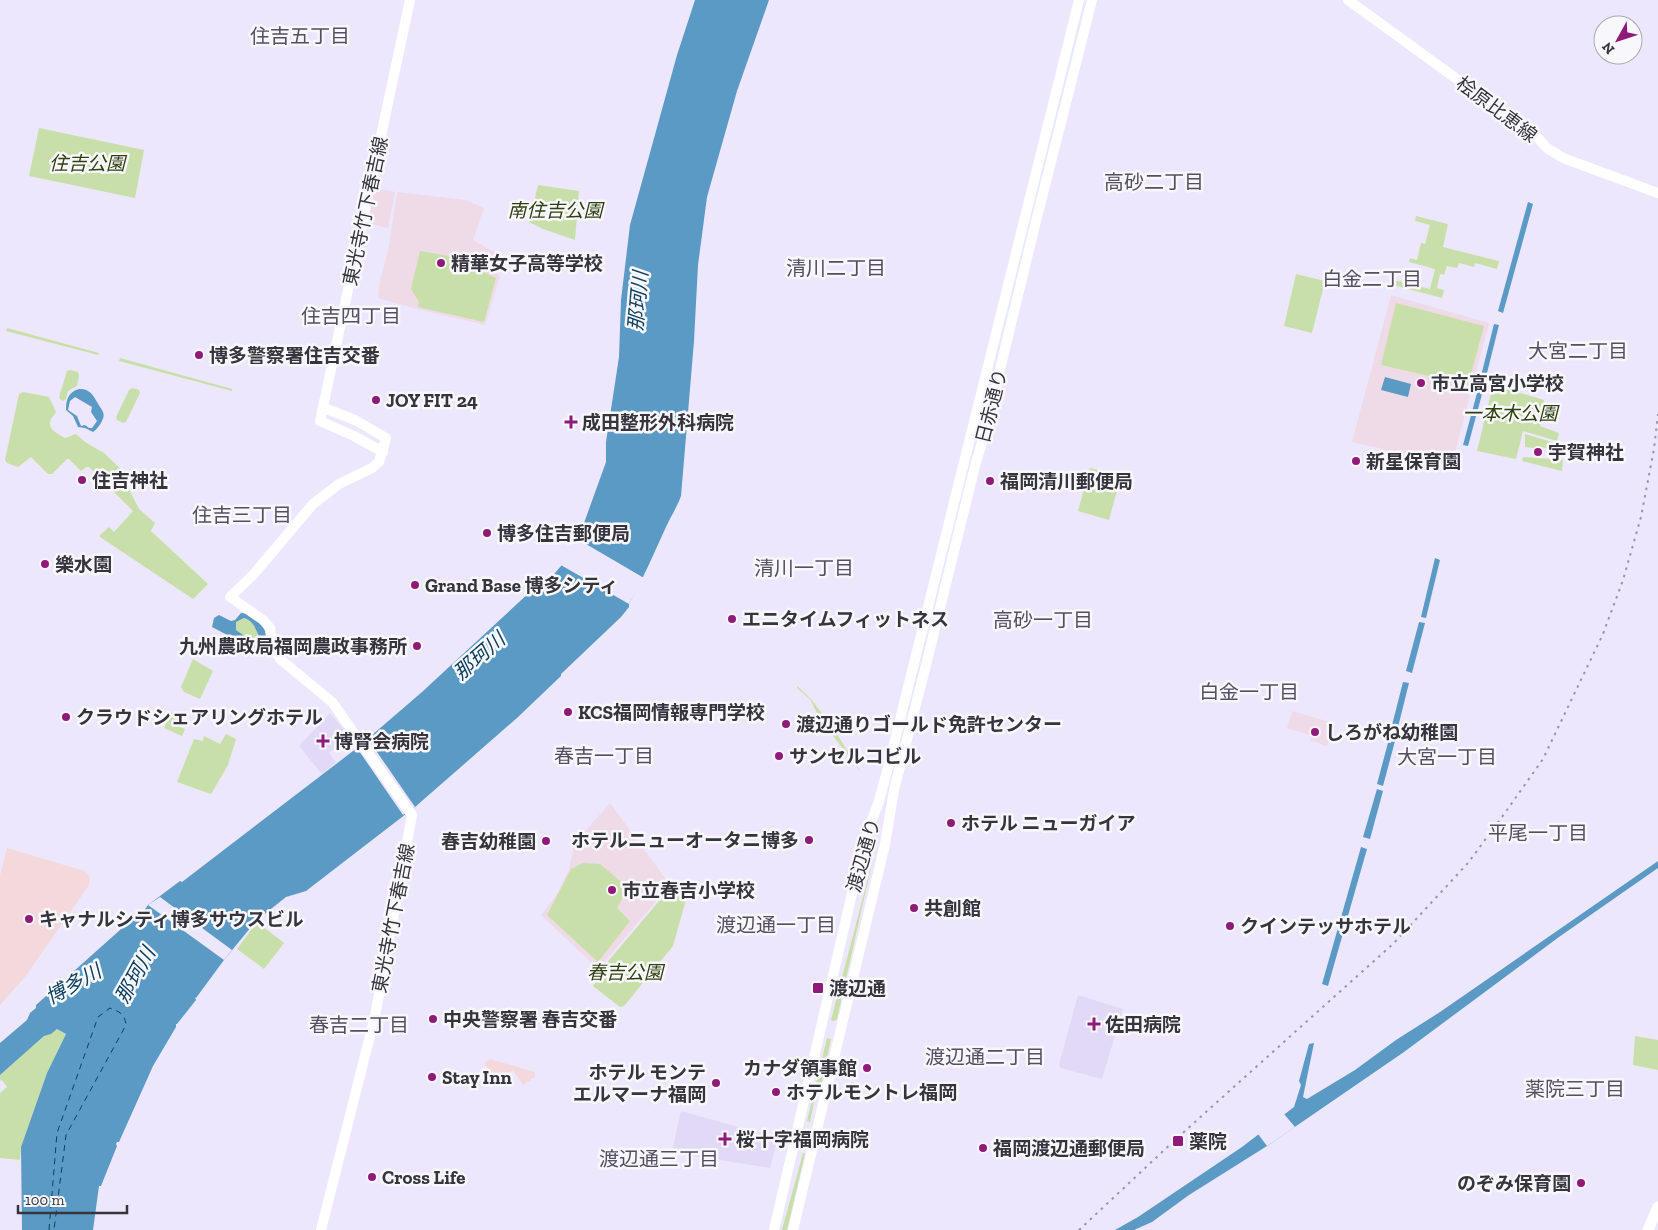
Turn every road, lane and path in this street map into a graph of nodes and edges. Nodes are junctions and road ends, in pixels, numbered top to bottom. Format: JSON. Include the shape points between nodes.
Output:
{"nodes":[{"id":1,"x":410,"y":0,"type":"edge"},
{"id":2,"x":1078,"y":0,"type":"edge"},
{"id":3,"x":1092,"y":0,"type":"edge"},
{"id":4,"x":1348,"y":0,"type":"edge"},
{"id":5,"x":1658,"y":193,"type":"edge"},
{"id":6,"x":324,"y":408,"type":"junction"},
{"id":7,"x":383,"y":452,"type":"junction"},
{"id":8,"x":879,"y":801,"type":"joint"},
{"id":9,"x":890,"y":812,"type":"joint"},
{"id":10,"x":1658,"y":1207,"type":"edge"},
{"id":11,"x":321,"y":1230,"type":"edge"},
{"id":12,"x":774,"y":1230,"type":"edge"},
{"id":13,"x":793,"y":1230,"type":"edge"},
{"id":14,"x":1648,"y":1230,"type":"edge"}],
"edges":[{"from":1,"to":6,"type":"main road","name":"東光寺竹下春吉線"},
{"from":2,"to":8,"type":"main road","name":"日赤通り"},
{"from":3,"to":9,"type":"main road","name":"日赤通り"},
{"from":4,"to":5,"type":"main road","name":"桧原比恵線","via":[[1563,158]]},
{"from":6,"to":7,"type":"main road","via":[[356,420],[386,438]]},
{"from":6,"to":7,"type":"main road","name":"東光寺竹下春吉線","via":[[320,421]]},
{"from":7,"to":11,"type":"main road","name":"東光寺竹下春吉線","via":[[372,468],[339,484],[313,504],[253,575],[230,597],[263,620],[270,628],[272,646],[280,659],[332,702],[412,815],[375,1016]]},
{"from":8,"to":12,"type":"main road","name":"渡辺通り","via":[[860,859]]},
{"from":9,"to":13,"type":"main road","name":"渡辺通り"},
{"from":10,"to":14,"type":"main road"}]}
